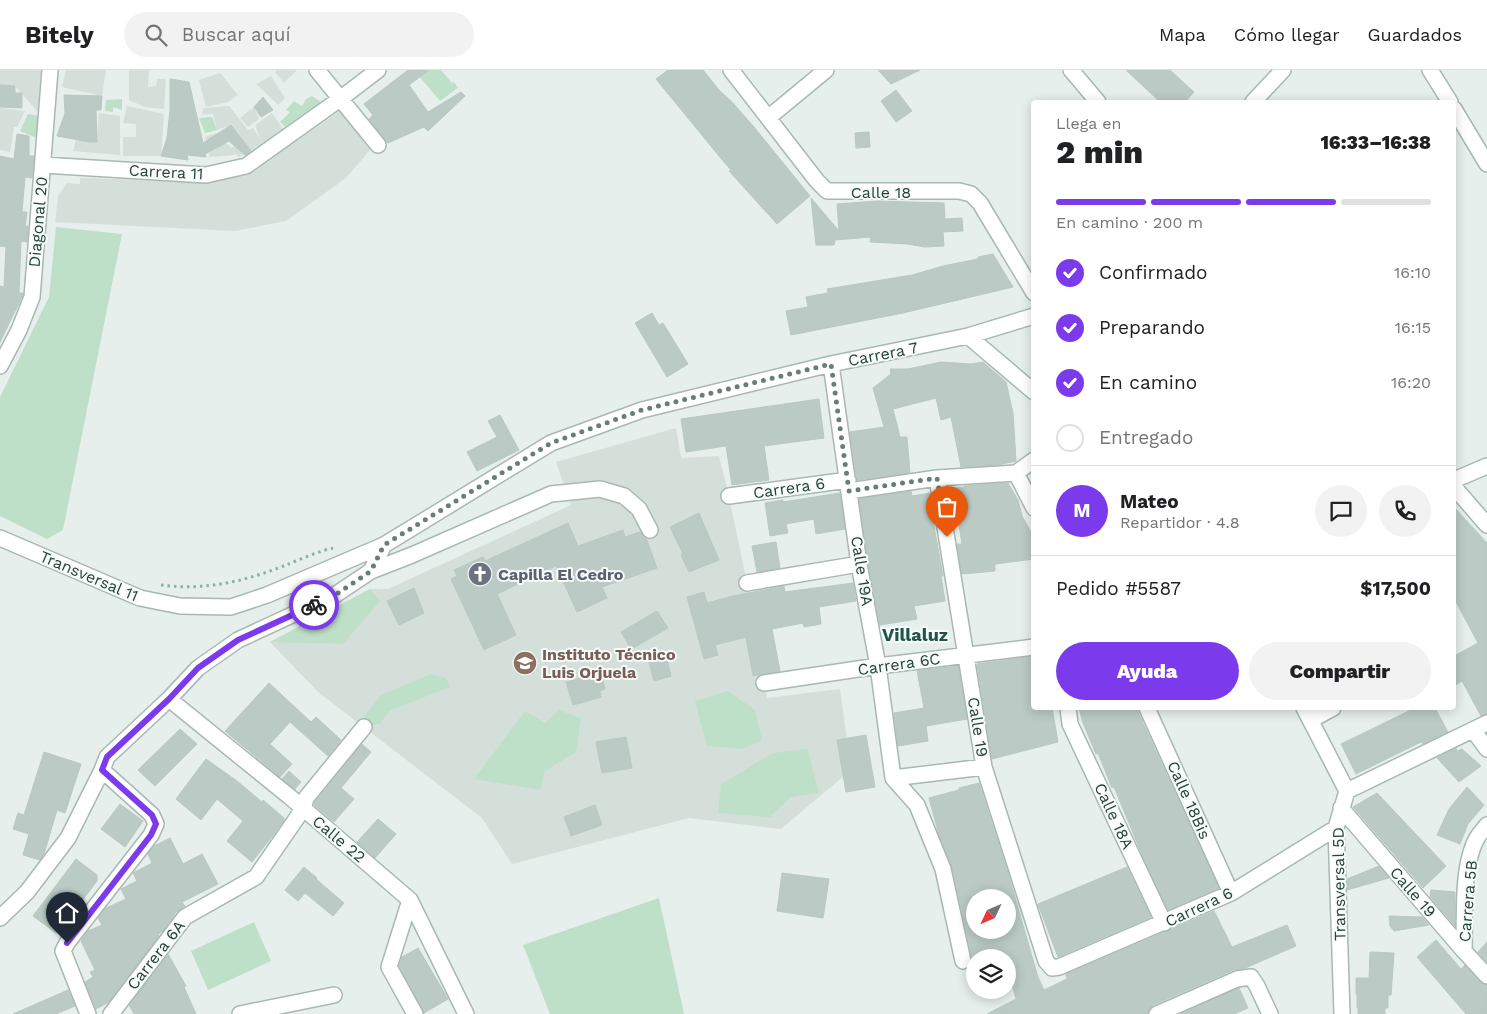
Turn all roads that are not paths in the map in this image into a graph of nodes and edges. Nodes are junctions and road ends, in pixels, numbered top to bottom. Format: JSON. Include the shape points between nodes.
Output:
{"nodes":[{"id":1,"x":50,"y":70,"type":"edge"},
{"id":2,"x":317,"y":70,"type":"edge"},
{"id":3,"x":378,"y":70,"type":"edge"},
{"id":4,"x":731,"y":70,"type":"edge"},
{"id":5,"x":826,"y":70,"type":"edge"},
{"id":6,"x":1071,"y":70,"type":"edge"},
{"id":7,"x":1284,"y":70,"type":"edge"},
{"id":8,"x":1430,"y":70,"type":"edge"},
{"id":9,"x":340,"y":99,"type":"junction"},
{"id":10,"x":1096,"y":100,"type":"edge"},
{"id":11,"x":1255,"y":100,"type":"edge"},
{"id":12,"x":1449,"y":100,"type":"edge"},
{"id":13,"x":1456,"y":112,"type":"edge"},
{"id":14,"x":768,"y":118,"type":"junction"},
{"id":15,"x":378,"y":145,"type":"dead end"},
{"id":16,"x":1487,"y":164,"type":"edge"},
{"id":17,"x":42,"y":165,"type":"junction"},
{"id":18,"x":1031,"y":288,"type":"edge"},
{"id":19,"x":1031,"y":317,"type":"edge"},
{"id":20,"x":968,"y":336,"type":"junction"},
{"id":21,"x":831,"y":364,"type":"junction"},
{"id":22,"x":0,"y":366,"type":"edge"},
{"id":23,"x":1031,"y":389,"type":"edge"},
{"id":24,"x":1031,"y":462,"type":"edge"},
{"id":25,"x":1487,"y":466,"type":"edge"},
{"id":26,"x":1016,"y":473,"type":"junction"},
{"id":27,"x":937,"y":478,"type":"junction"},
{"id":28,"x":1456,"y":479,"type":"edge"},
{"id":29,"x":848,"y":485,"type":"junction"},
{"id":30,"x":1456,"y":489,"type":"edge"},
{"id":31,"x":730,"y":496,"type":"dead end"},
{"id":32,"x":1031,"y":502,"type":"edge"},
{"id":33,"x":1487,"y":525,"type":"edge"},
{"id":34,"x":650,"y":530,"type":"dead end"},
{"id":35,"x":0,"y":538,"type":"edge"},
{"id":36,"x":384,"y":545,"type":"junction"},
{"id":37,"x":859,"y":564,"type":"junction"},
{"id":38,"x":371,"y":571,"type":"junction"},
{"id":39,"x":747,"y":583,"type":"dead end"},
{"id":40,"x":180,"y":606,"type":"joint"},
{"id":41,"x":1031,"y":647,"type":"edge"},
{"id":42,"x":966,"y":655,"type":"junction"},
{"id":43,"x":878,"y":666,"type":"junction"},
{"id":44,"x":764,"y":683,"type":"dead end"},
{"id":45,"x":169,"y":699,"type":"junction"},
{"id":46,"x":1068,"y":710,"type":"edge"},
{"id":47,"x":1148,"y":710,"type":"edge"},
{"id":48,"x":1325,"y":710,"type":"edge"},
{"id":49,"x":1308,"y":714,"type":"edge"},
{"id":50,"x":1487,"y":723,"type":"edge"},
{"id":51,"x":364,"y":727,"type":"dead end"},
{"id":52,"x":1473,"y":730,"type":"junction"},
{"id":53,"x":1487,"y":749,"type":"edge"},
{"id":54,"x":984,"y":767,"type":"junction"},
{"id":55,"x":102,"y":770,"type":"junction"},
{"id":56,"x":893,"y":778,"type":"junction"},
{"id":57,"x":1347,"y":791,"type":"junction"},
{"id":58,"x":1341,"y":808,"type":"junction"},
{"id":59,"x":303,"y":809,"type":"junction"},
{"id":60,"x":1487,"y":825,"type":"edge"},
{"id":61,"x":1336,"y":828,"type":"junction"},
{"id":62,"x":1231,"y":893,"type":"junction"},
{"id":63,"x":410,"y":900,"type":"junction"},
{"id":64,"x":0,"y":918,"type":"edge"},
{"id":65,"x":1164,"y":923,"type":"junction"},
{"id":66,"x":1464,"y":951,"type":"junction"},
{"id":67,"x":963,"y":961,"type":"dead end"},
{"id":68,"x":1052,"y":968,"type":"joint"},
{"id":69,"x":1487,"y":976,"type":"edge"},
{"id":70,"x":334,"y":994,"type":"dead end"},
{"id":71,"x":88,"y":1014,"type":"edge"},
{"id":72,"x":111,"y":1014,"type":"edge"},
{"id":73,"x":240,"y":1014,"type":"edge"},
{"id":74,"x":415,"y":1014,"type":"edge"},
{"id":75,"x":466,"y":1014,"type":"edge"},
{"id":76,"x":1157,"y":1014,"type":"edge"},
{"id":77,"x":1270,"y":1014,"type":"edge"},
{"id":78,"x":1342,"y":1014,"type":"edge"}],
"edges":[{"from":1,"to":17,"type":"street","name":"Diagonal 20"},
{"from":2,"to":9,"type":"street"},
{"from":3,"to":9,"type":"street","name":"Carrera 11"},
{"from":4,"to":14,"type":"street","name":"Calle 18"},
{"from":5,"to":14,"type":"street"},
{"from":6,"to":10,"type":"street"},
{"from":7,"to":11,"type":"street"},
{"from":8,"to":12,"type":"street"},
{"from":9,"to":15,"type":"street"},
{"from":9,"to":17,"type":"street","name":"Carrera 11","via":[[246,166],[206,175]]},
{"from":13,"to":16,"type":"street"},
{"from":14,"to":18,"type":"street","name":"Calle 18","via":[[827,191],[959,191],[971,194],[980,203]]},
{"from":17,"to":22,"type":"street","name":"Diagonal 20","via":[[32,297]]},
{"from":19,"to":20,"type":"street","name":"Carrera 7"},
{"from":20,"to":21,"type":"street","name":"Carrera 7"},
{"from":20,"to":23,"type":"street"},
{"from":21,"to":29,"type":"street","name":"Calle 19A"},
{"from":21,"to":36,"type":"street","name":"Carrera 7","via":[[642,410],[551,443]]},
{"from":24,"to":26,"type":"street"},
{"from":25,"to":28,"type":"street"},
{"from":26,"to":27,"type":"street","name":"Carrera 6"},
{"from":26,"to":32,"type":"street"},
{"from":27,"to":29,"type":"street","name":"Carrera 6"},
{"from":27,"to":42,"type":"street","name":"Calle 19"},
{"from":29,"to":31,"type":"street","name":"Carrera 6"},
{"from":29,"to":37,"type":"street","name":"Calle 19A"},
{"from":30,"to":33,"type":"street"},
{"from":34,"to":38,"type":"street","via":[[639,510],[624,496],[600,489],[551,494]]},
{"from":35,"to":40,"type":"street","name":"Transversal 11","via":[[140,598]]},
{"from":36,"to":38,"type":"street"},
{"from":36,"to":40,"type":"street","name":"Carrera 7","via":[[231,608]]},
{"from":37,"to":39,"type":"street"},
{"from":37,"to":43,"type":"street","name":"Calle 19A"},
{"from":38,"to":45,"type":"street","via":[[335,595],[238,640],[198,668]]},
{"from":41,"to":42,"type":"street","name":"Carrera 6C"},
{"from":42,"to":43,"type":"street","name":"Carrera 6C"},
{"from":42,"to":54,"type":"street","name":"Calle 19"},
{"from":43,"to":44,"type":"street","name":"Carrera 6C"},
{"from":43,"to":56,"type":"street","name":"Calle 19A"},
{"from":45,"to":55,"type":"street","via":[[107,757]]},
{"from":45,"to":59,"type":"street","name":"Calle 22"},
{"from":46,"to":65,"type":"street","name":"Calle 18A","via":[[1070,724]]},
{"from":47,"to":62,"type":"street","name":"Calle 18Bis"},
{"from":48,"to":49,"type":"street"},
{"from":49,"to":57,"type":"street"},
{"from":50,"to":52,"type":"street"},
{"from":51,"to":59,"type":"street","name":"Carrera 6A","via":[[306,798]]},
{"from":52,"to":53,"type":"street"},
{"from":52,"to":57,"type":"street"},
{"from":54,"to":56,"type":"street"},
{"from":54,"to":68,"type":"street","name":"Calle 19","via":[[1046,961]]},
{"from":55,"to":64,"type":"street","via":[[68,838],[27,892]]},
{"from":55,"to":71,"type":"street","via":[[152,815],[156,824],[63,951]]},
{"from":56,"to":67,"type":"street","via":[[917,805],[943,869]]},
{"from":57,"to":58,"type":"street","name":"Transversal 5D"},
{"from":58,"to":61,"type":"street","name":"Transversal 5D"},
{"from":58,"to":66,"type":"street","name":"Calle 19"},
{"from":59,"to":63,"type":"street","name":"Calle 22"},
{"from":59,"to":72,"type":"street","name":"Carrera 6A","via":[[256,877],[185,917]]},
{"from":60,"to":66,"type":"street","name":"Carrera 5B","via":[[1477,838],[1469,862]]},
{"from":61,"to":62,"type":"street","name":"Carrera 6"},
{"from":61,"to":78,"type":"street","name":"Transversal 5D"},
{"from":62,"to":65,"type":"street","name":"Carrera 6"},
{"from":63,"to":74,"type":"street","via":[[389,967]]},
{"from":63,"to":75,"type":"street","name":"Calle 22"},
{"from":65,"to":68,"type":"street","name":"Carrera 6"},
{"from":66,"to":69,"type":"street","name":"Calle 19"},
{"from":70,"to":73,"type":"street"},
{"from":76,"to":77,"type":"street","via":[[1237,979],[1251,977]]}]}
